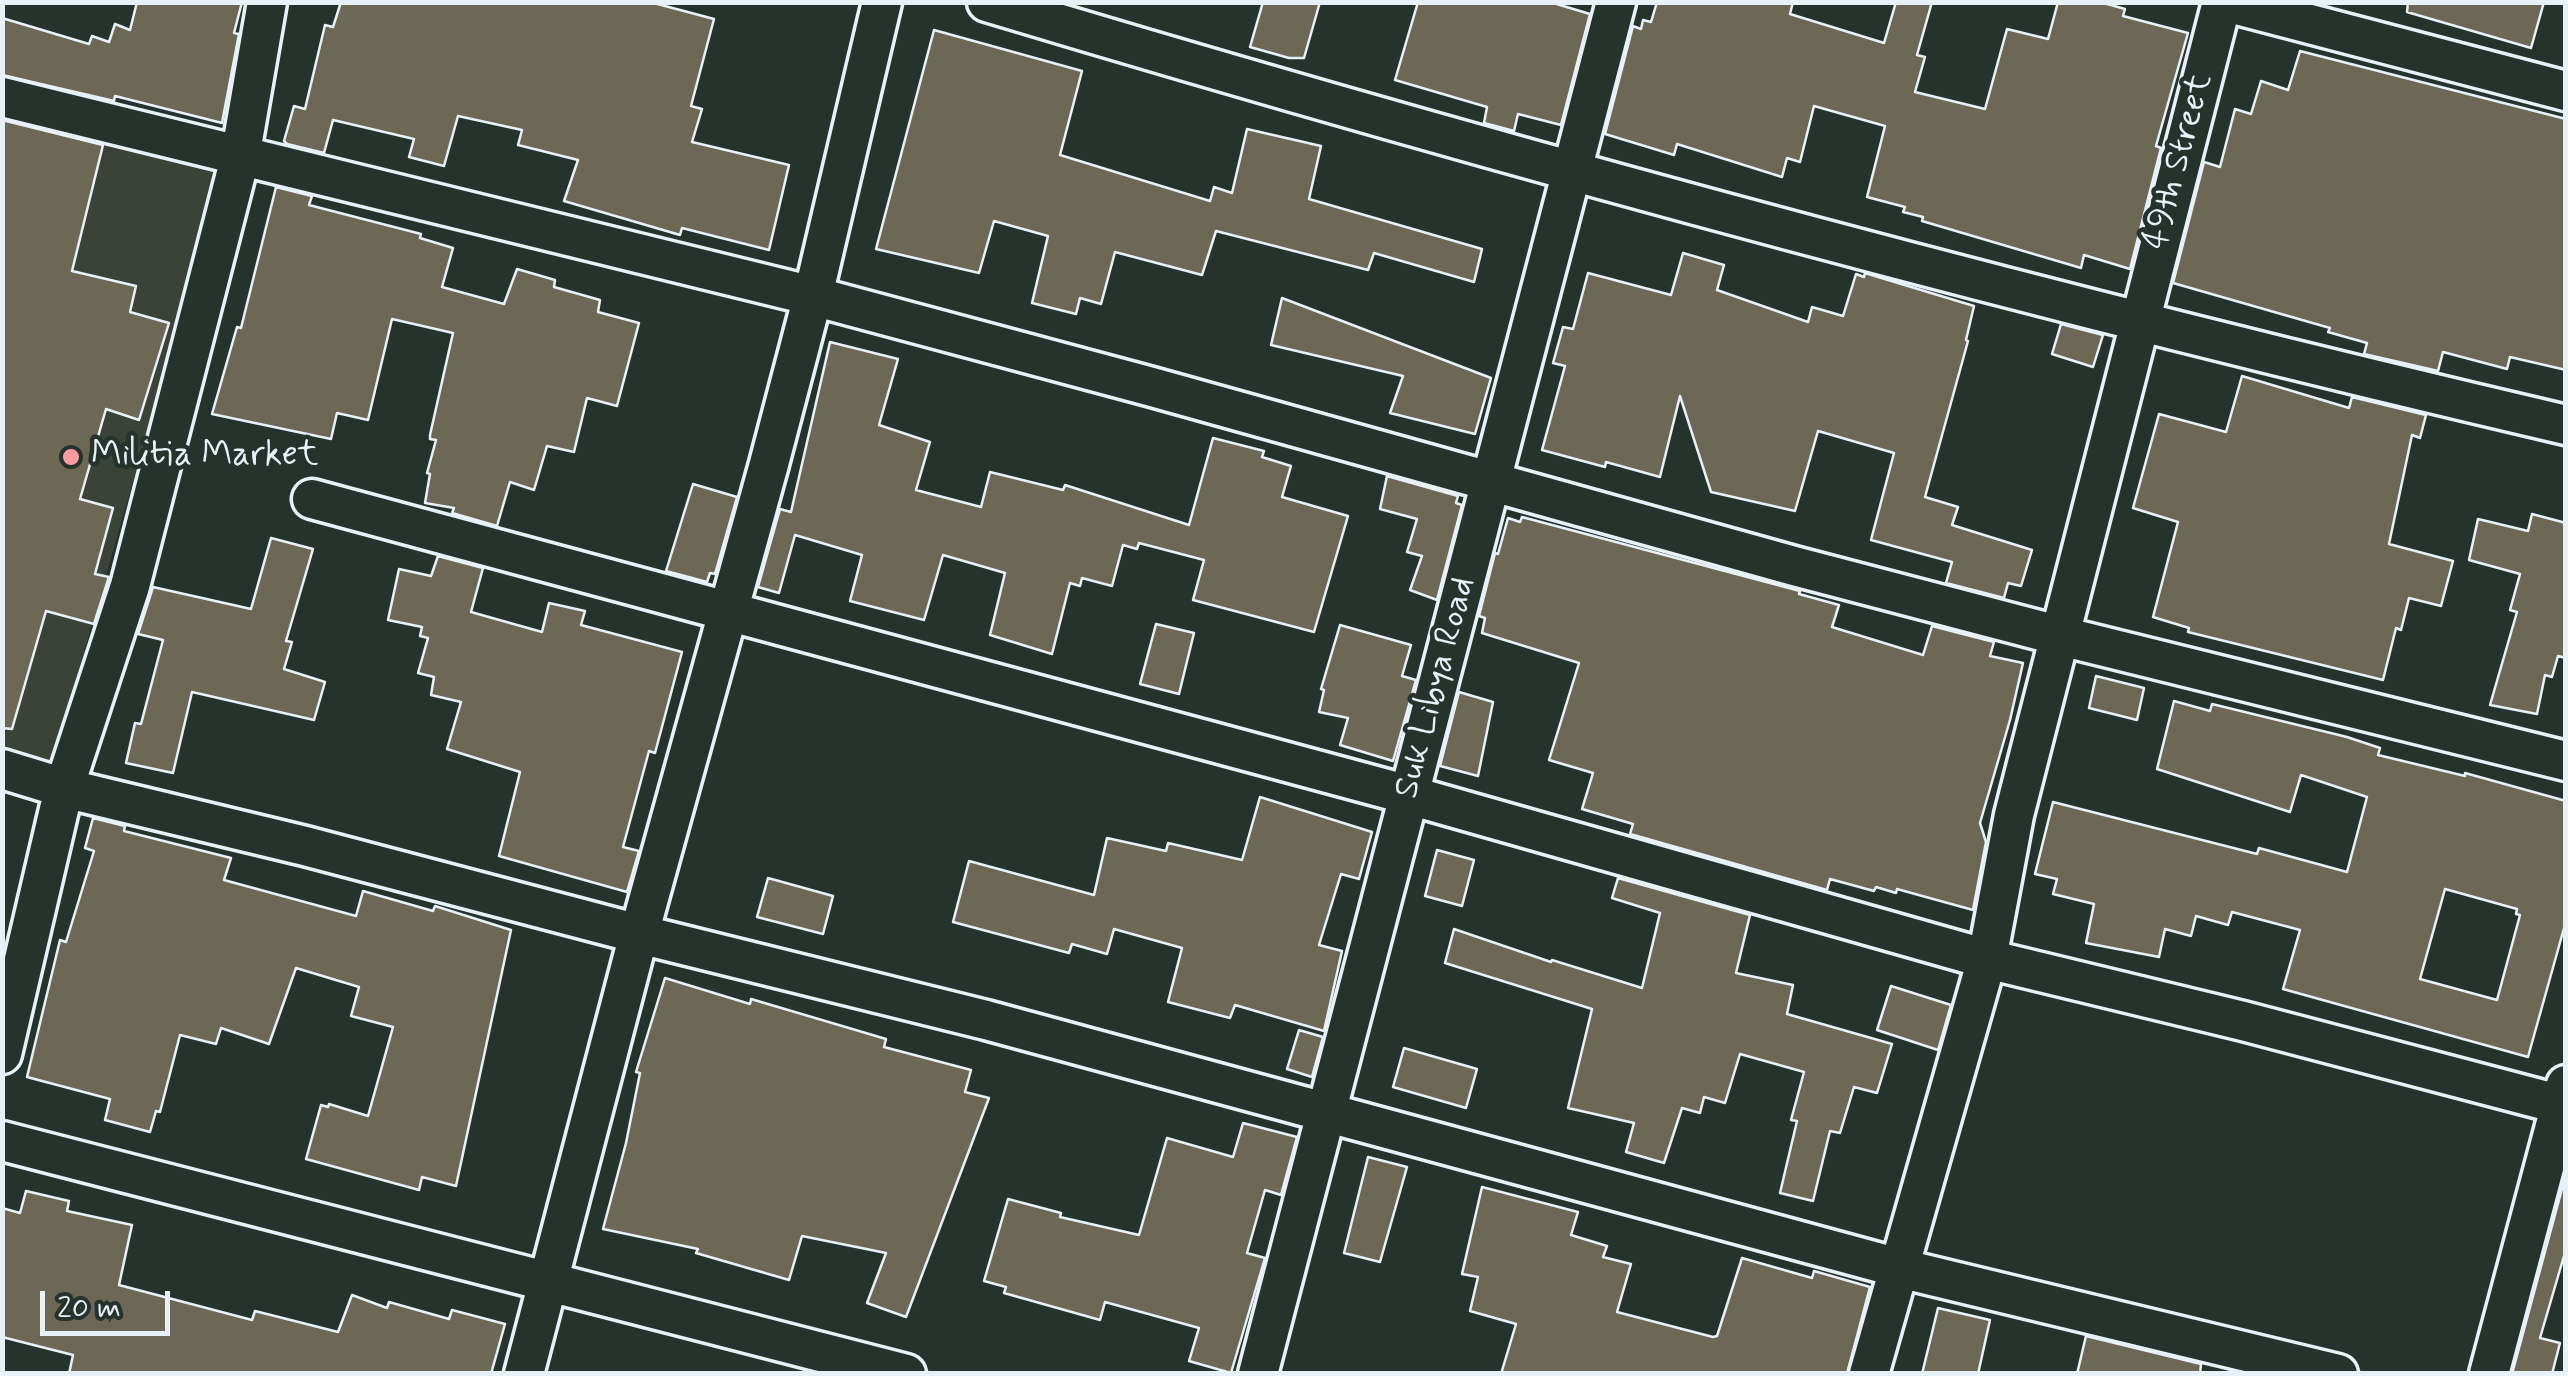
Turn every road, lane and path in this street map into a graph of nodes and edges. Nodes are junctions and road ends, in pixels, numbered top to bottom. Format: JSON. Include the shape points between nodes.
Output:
{"nodes":[{"id":1,"x":268,"y":2,"type":"edge"},
{"id":2,"x":882,"y":2,"type":"edge"},
{"id":3,"x":987,"y":2,"type":"edge"},
{"id":4,"x":1616,"y":2,"type":"edge"},
{"id":5,"x":2224,"y":2,"type":"edge"},
{"id":6,"x":2566,"y":91,"type":"edge"},
{"id":7,"x":2,"y":96,"type":"edge"},
{"id":8,"x":240,"y":158,"type":"junction"},
{"id":9,"x":1572,"y":170,"type":"junction"},
{"id":10,"x":813,"y":296,"type":"junction"},
{"id":11,"x":2138,"y":321,"type":"junction"},
{"id":12,"x":2566,"y":425,"type":"edge"},
{"id":13,"x":1492,"y":480,"type":"junction"},
{"id":14,"x":312,"y":500,"type":"dead end"},
{"id":15,"x":728,"y":610,"type":"junction"},
{"id":16,"x":2061,"y":636,"type":"junction"},
{"id":17,"x":2566,"y":761,"type":"edge"},
{"id":18,"x":2,"y":769,"type":"edge"},
{"id":19,"x":64,"y":788,"type":"junction"},
{"id":20,"x":1410,"y":795,"type":"junction"},
{"id":21,"x":639,"y":934,"type":"junction"},
{"id":22,"x":1987,"y":960,"type":"junction"},
{"id":23,"x":2,"y":1054,"type":"edge"},
{"id":24,"x":2564,"y":1098,"type":"edge"},
{"id":25,"x":1328,"y":1112,"type":"junction"},
{"id":26,"x":2,"y":1140,"type":"edge"},
{"id":27,"x":1899,"y":1268,"type":"junction"},
{"id":28,"x":548,"y":1279,"type":"junction"},
{"id":29,"x":524,"y":1374,"type":"edge"},
{"id":30,"x":906,"y":1374,"type":"edge"},
{"id":31,"x":1258,"y":1374,"type":"edge"},
{"id":32,"x":1868,"y":1374,"type":"edge"},
{"id":33,"x":2338,"y":1374,"type":"edge"},
{"id":34,"x":2489,"y":1374,"type":"edge"}],
"edges":[{"from":1,"to":8,"type":"street"},
{"from":2,"to":10,"type":"street"},
{"from":3,"to":9,"type":"street"},
{"from":4,"to":9,"type":"street","name":"Suk Libya Road"},
{"from":5,"to":6,"type":"street"},
{"from":5,"to":11,"type":"street","name":"49th Street"},
{"from":7,"to":8,"type":"street"},
{"from":8,"to":10,"type":"street"},
{"from":8,"to":19,"type":"street","via":[[130,586]]},
{"from":9,"to":11,"type":"street"},
{"from":9,"to":13,"type":"street","name":"Suk Libya Road"},
{"from":10,"to":13,"type":"street"},
{"from":10,"to":15,"type":"street"},
{"from":11,"to":12,"type":"street"},
{"from":11,"to":16,"type":"street","name":"49th Street"},
{"from":13,"to":16,"type":"street"},
{"from":13,"to":20,"type":"street","name":"Suk Libya Road"},
{"from":14,"to":15,"type":"street"},
{"from":15,"to":20,"type":"street"},
{"from":15,"to":21,"type":"street"},
{"from":16,"to":17,"type":"street"},
{"from":16,"to":22,"type":"street","name":"49th Street","via":[[2014,815]]},
{"from":18,"to":19,"type":"street"},
{"from":19,"to":21,"type":"street"},
{"from":19,"to":23,"type":"street"},
{"from":20,"to":22,"type":"street"},
{"from":20,"to":25,"type":"street","name":"Suk Libya Road"},
{"from":21,"to":25,"type":"street"},
{"from":21,"to":28,"type":"street"},
{"from":22,"to":24,"type":"street"},
{"from":22,"to":27,"type":"street","name":"49th Street"},
{"from":24,"to":34,"type":"street"},
{"from":25,"to":27,"type":"street"},
{"from":25,"to":31,"type":"street","name":"Suk Libya Road"},
{"from":26,"to":28,"type":"street"},
{"from":27,"to":32,"type":"street","name":"49th Street"},
{"from":27,"to":33,"type":"street"},
{"from":28,"to":29,"type":"street"},
{"from":28,"to":30,"type":"street"}]}
